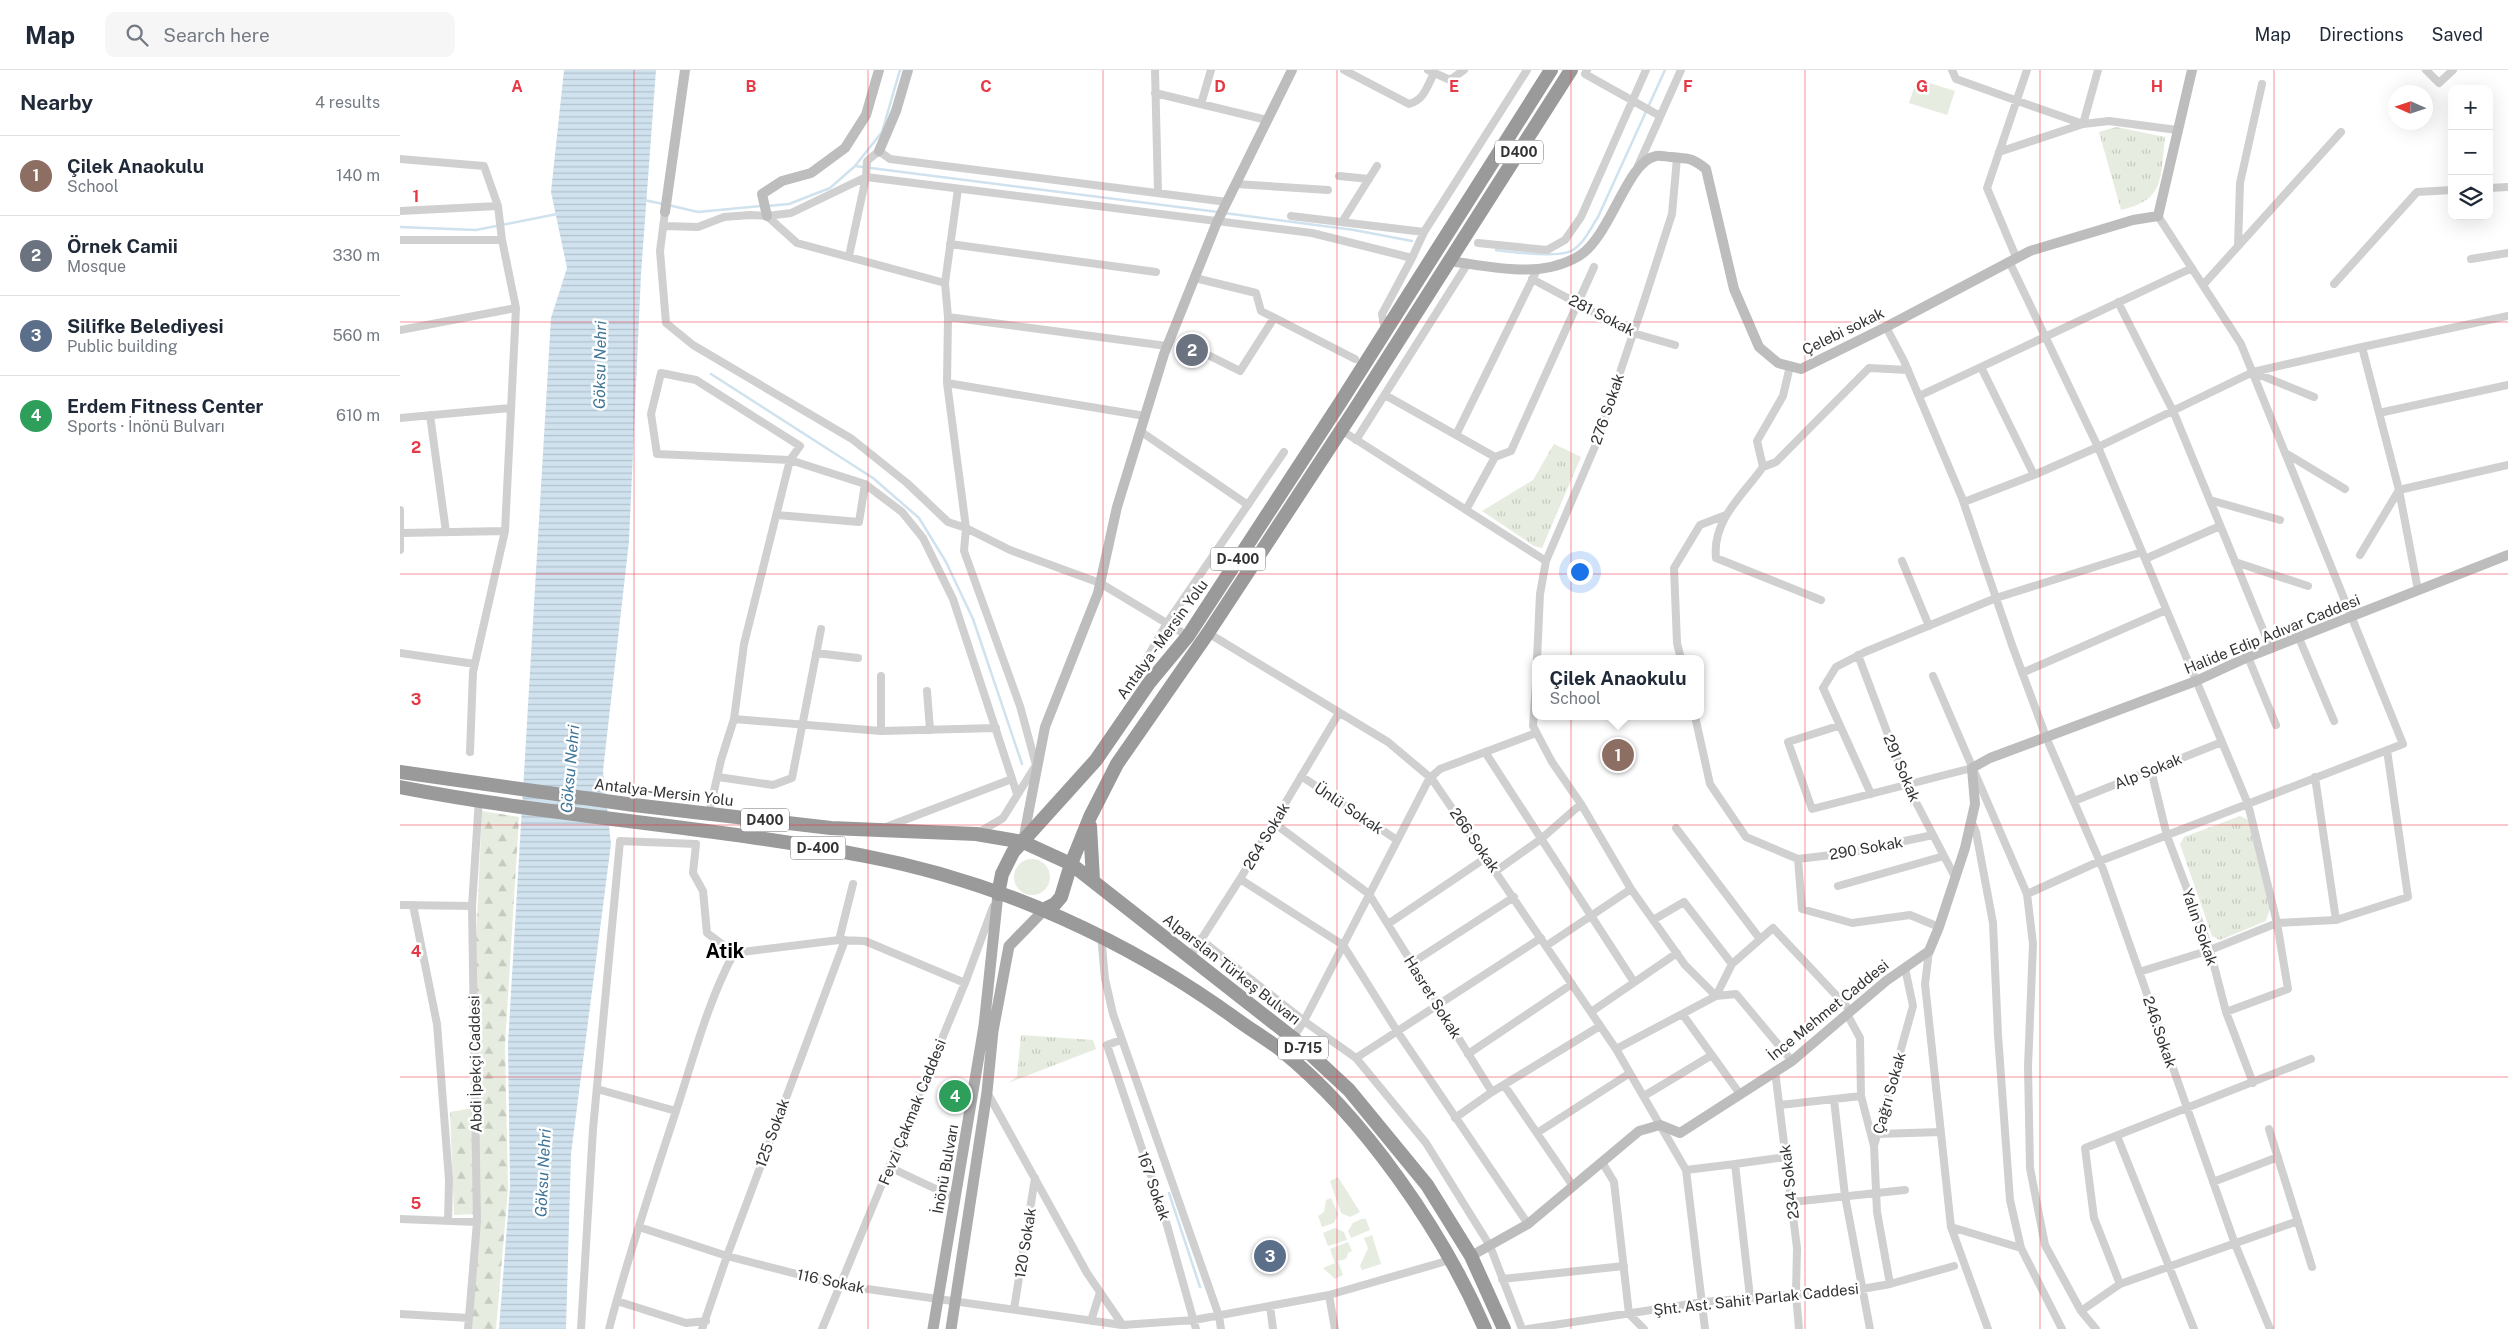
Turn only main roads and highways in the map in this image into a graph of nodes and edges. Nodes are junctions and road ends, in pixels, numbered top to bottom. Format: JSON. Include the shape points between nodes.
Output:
{"nodes":[{"id":1,"x":1551,"y":70,"type":"edge"},
{"id":2,"x":1571,"y":70,"type":"edge"},
{"id":3,"x":1431,"y":259,"type":"joint"},
{"id":4,"x":1448,"y":261,"type":"joint"},
{"id":5,"x":400,"y":772,"type":"edge"},
{"id":6,"x":400,"y":787,"type":"edge"},
{"id":7,"x":1090,"y":817,"type":"junction"},
{"id":8,"x":1023,"y":842,"type":"junction"},
{"id":9,"x":1070,"y":864,"type":"junction"},
{"id":10,"x":1093,"y":880,"type":"junction"},
{"id":11,"x":998,"y":894,"type":"junction"},
{"id":12,"x":1045,"y":909,"type":"junction"},
{"id":13,"x":933,"y":1329,"type":"edge"},
{"id":14,"x":951,"y":1329,"type":"edge"},
{"id":15,"x":1485,"y":1329,"type":"edge"},
{"id":16,"x":1504,"y":1329,"type":"edge"}],
"edges":[{"from":1,"to":3,"type":"highway","number":"D400"},
{"from":2,"to":4,"type":"highway","number":"D400"},
{"from":3,"to":8,"type":"highway","name":"Antalya - Mersin Yolu","number":"D-400","via":[[1188,636],[1149,683],[1096,760]]},
{"from":4,"to":7,"type":"highway","name":"Antalya - Mersin Yolu","number":"D-400","via":[[1208,633],[1118,764]]},
{"from":5,"to":8,"type":"highway","name":"Antalya-Mersin Yolu","number":"D400","via":[[634,805],[831,828],[976,834]]},
{"from":6,"to":11,"type":"highway","number":"D-400","via":[[866,856],[955,878]]},
{"from":7,"to":9,"type":"highway","name":"Antalya - Mersin Yolu","number":"D-400"},
{"from":7,"to":10,"type":"highway"},
{"from":8,"to":9,"type":"highway","name":"Alparslan Türkeş Bulvarı","number":"D-715"},
{"from":8,"to":11,"type":"highway","via":[[1007,862]]},
{"from":9,"to":10,"type":"highway","name":"Alparslan Türkeş Bulvarı","number":"D-715"},
{"from":9,"to":12,"type":"highway","via":[[1061,897]]},
{"from":10,"to":16,"type":"highway","name":"Alparslan Türkeş Bulvarı","number":"D-715","via":[[1293,1038],[1349,1090],[1427,1185],[1470,1256]]},
{"from":11,"to":12,"type":"highway","number":"D-400"},
{"from":11,"to":13,"type":"main road","name":"İnönü Bulvarı","via":[[984,1026]]},
{"from":12,"to":14,"type":"main road","name":"İnönü Bulvarı","via":[[1009,946],[993,1031],[987,1092]]},
{"from":12,"to":15,"type":"highway","number":"D-715","via":[[1102,935],[1216,1003],[1281,1050],[1322,1088],[1366,1137],[1408,1193],[1450,1260]]}]}
